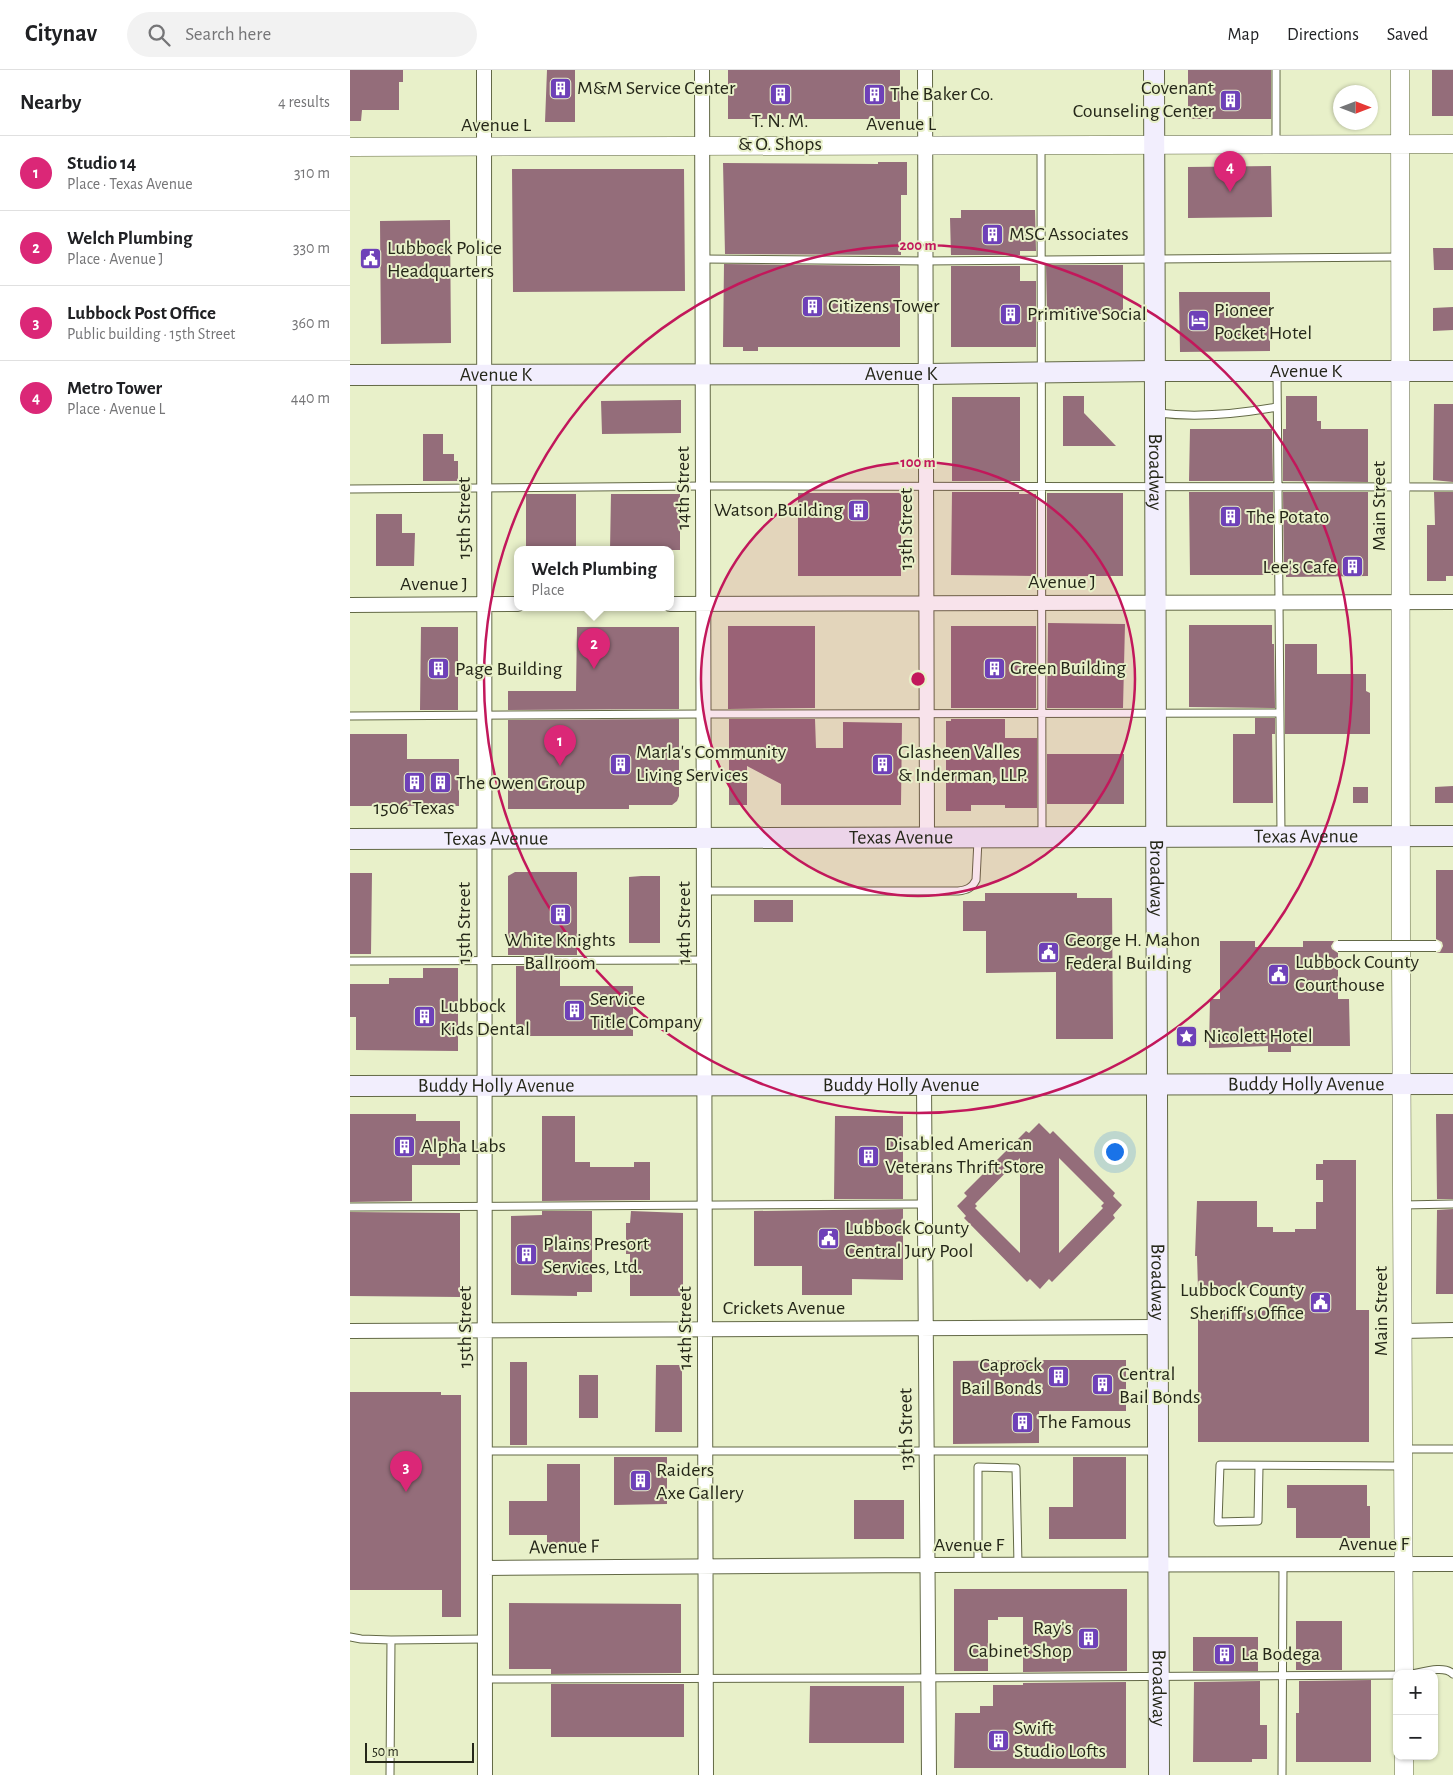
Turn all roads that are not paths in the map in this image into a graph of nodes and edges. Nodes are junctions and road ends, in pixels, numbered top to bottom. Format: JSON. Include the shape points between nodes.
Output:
{"nodes":[{"id":1,"x":484,"y":70,"type":"edge"},
{"id":2,"x":702,"y":70,"type":"edge"},
{"id":3,"x":925,"y":70,"type":"edge"},
{"id":4,"x":1154,"y":70,"type":"edge"},
{"id":5,"x":1276,"y":70,"type":"edge"},
{"id":6,"x":1400,"y":70,"type":"edge"},
{"id":7,"x":1154,"y":144,"type":"junction"},
{"id":8,"x":1276,"y":144,"type":"junction"},
{"id":9,"x":1400,"y":144,"type":"junction"},
{"id":10,"x":1453,"y":144,"type":"edge"},
{"id":11,"x":1041,"y":145,"type":"junction"},
{"id":12,"x":702,"y":146,"type":"junction"},
{"id":13,"x":925,"y":146,"type":"junction"},
{"id":14,"x":350,"y":147,"type":"edge"},
{"id":15,"x":484,"y":147,"type":"junction"},
{"id":16,"x":1400,"y":257,"type":"junction"},
{"id":17,"x":703,"y":259,"type":"junction"},
{"id":18,"x":1154,"y":259,"type":"junction"},
{"id":19,"x":1042,"y":260,"type":"junction"},
{"id":20,"x":925,"y":261,"type":"junction"},
{"id":21,"x":1155,"y":371,"type":"junction"},
{"id":22,"x":1277,"y":371,"type":"junction"},
{"id":23,"x":1453,"y":371,"type":"edge"},
{"id":24,"x":1042,"y":372,"type":"junction"},
{"id":25,"x":1400,"y":372,"type":"junction"},
{"id":26,"x":703,"y":374,"type":"junction"},
{"id":27,"x":926,"y":374,"type":"junction"},
{"id":28,"x":350,"y":375,"type":"edge"},
{"id":29,"x":484,"y":375,"type":"junction"},
{"id":30,"x":1277,"y":407,"type":"junction"},
{"id":31,"x":1155,"y":413,"type":"junction"},
{"id":32,"x":1155,"y":485,"type":"junction"},
{"id":33,"x":703,"y":486,"type":"junction"},
{"id":34,"x":1042,"y":486,"type":"junction"},
{"id":35,"x":1278,"y":486,"type":"junction"},
{"id":36,"x":926,"y":487,"type":"junction"},
{"id":37,"x":1400,"y":487,"type":"junction"},
{"id":38,"x":1453,"y":487,"type":"edge"},
{"id":39,"x":484,"y":488,"type":"junction"},
{"id":40,"x":350,"y":489,"type":"edge"},
{"id":41,"x":926,"y":602,"type":"junction"},
{"id":42,"x":1042,"y":602,"type":"junction"},
{"id":43,"x":1155,"y":602,"type":"junction"},
{"id":44,"x":1280,"y":602,"type":"junction"},
{"id":45,"x":1400,"y":602,"type":"junction"},
{"id":46,"x":1453,"y":602,"type":"edge"},
{"id":47,"x":484,"y":604,"type":"junction"},
{"id":48,"x":514,"y":604,"type":"edge"},
{"id":49,"x":674,"y":604,"type":"edge"},
{"id":50,"x":703,"y":604,"type":"junction"},
{"id":51,"x":350,"y":605,"type":"edge"},
{"id":52,"x":926,"y":713,"type":"junction"},
{"id":53,"x":1280,"y":713,"type":"junction"},
{"id":54,"x":704,"y":714,"type":"junction"},
{"id":55,"x":1042,"y":714,"type":"junction"},
{"id":56,"x":1156,"y":714,"type":"junction"},
{"id":57,"x":350,"y":716,"type":"edge"},
{"id":58,"x":484,"y":716,"type":"junction"},
{"id":59,"x":1401,"y":836,"type":"junction"},
{"id":60,"x":1453,"y":836,"type":"edge"},
{"id":61,"x":1042,"y":837,"type":"junction"},
{"id":62,"x":1156,"y":837,"type":"junction"},
{"id":63,"x":1281,"y":837,"type":"junction"},
{"id":64,"x":484,"y":838,"type":"junction"},
{"id":65,"x":704,"y":838,"type":"junction"},
{"id":66,"x":926,"y":838,"type":"junction"},
{"id":67,"x":978,"y":838,"type":"junction"},
{"id":68,"x":350,"y":839,"type":"edge"},
{"id":69,"x":704,"y":891,"type":"junction"},
{"id":70,"x":1338,"y":946,"type":"dead end"},
{"id":71,"x":1436,"y":946,"type":"dead end"},
{"id":72,"x":704,"y":960,"type":"junction"},
{"id":73,"x":350,"y":961,"type":"edge"},
{"id":74,"x":484,"y":961,"type":"junction"},
{"id":75,"x":705,"y":1084,"type":"junction"},
{"id":76,"x":924,"y":1084,"type":"junction"},
{"id":77,"x":1157,"y":1084,"type":"junction"},
{"id":78,"x":1401,"y":1084,"type":"junction"},
{"id":79,"x":1453,"y":1084,"type":"edge"},
{"id":80,"x":484,"y":1085,"type":"junction"},
{"id":81,"x":350,"y":1086,"type":"edge"},
{"id":82,"x":925,"y":1204,"type":"junction"},
{"id":83,"x":1453,"y":1204,"type":"edge"},
{"id":84,"x":705,"y":1205,"type":"junction"},
{"id":85,"x":1401,"y":1205,"type":"junction"},
{"id":86,"x":485,"y":1206,"type":"junction"},
{"id":87,"x":350,"y":1207,"type":"edge"},
{"id":88,"x":1158,"y":1327,"type":"junction"},
{"id":89,"x":926,"y":1328,"type":"junction"},
{"id":90,"x":705,"y":1329,"type":"junction"},
{"id":91,"x":350,"y":1330,"type":"edge"},
{"id":92,"x":485,"y":1330,"type":"junction"},
{"id":93,"x":1453,"y":1330,"type":"edge"},
{"id":94,"x":1402,"y":1331,"type":"junction"},
{"id":95,"x":1453,"y":1449,"type":"edge"},
{"id":96,"x":926,"y":1450,"type":"junction"},
{"id":97,"x":485,"y":1451,"type":"junction"},
{"id":98,"x":1158,"y":1451,"type":"junction"},
{"id":99,"x":706,"y":1452,"type":"junction"},
{"id":100,"x":1403,"y":1458,"type":"junction"},
{"id":101,"x":1259,"y":1466,"type":"junction"},
{"id":102,"x":927,"y":1564,"type":"junction"},
{"id":103,"x":1158,"y":1564,"type":"junction"},
{"id":104,"x":1283,"y":1564,"type":"junction"},
{"id":105,"x":1404,"y":1564,"type":"junction"},
{"id":106,"x":1453,"y":1564,"type":"edge"},
{"id":107,"x":978,"y":1565,"type":"junction"},
{"id":108,"x":1018,"y":1565,"type":"junction"},
{"id":109,"x":706,"y":1566,"type":"junction"},
{"id":110,"x":485,"y":1568,"type":"junction"},
{"id":111,"x":350,"y":1637,"type":"edge"},
{"id":112,"x":485,"y":1639,"type":"junction"},
{"id":113,"x":391,"y":1640,"type":"junction"},
{"id":114,"x":1404,"y":1670,"type":"edge"},
{"id":115,"x":1438,"y":1670,"type":"edge"},
{"id":116,"x":1453,"y":1674,"type":"edge"},
{"id":117,"x":1393,"y":1675,"type":"edge"},
{"id":118,"x":1158,"y":1676,"type":"junction"},
{"id":119,"x":1283,"y":1676,"type":"junction"},
{"id":120,"x":928,"y":1678,"type":"junction"},
{"id":121,"x":485,"y":1679,"type":"junction"},
{"id":122,"x":706,"y":1679,"type":"junction"},
{"id":123,"x":1404,"y":1760,"type":"edge"},
{"id":124,"x":390,"y":1775,"type":"edge"},
{"id":125,"x":485,"y":1775,"type":"edge"},
{"id":126,"x":706,"y":1775,"type":"edge"},
{"id":127,"x":929,"y":1775,"type":"edge"},
{"id":128,"x":1159,"y":1775,"type":"edge"},
{"id":129,"x":1282,"y":1775,"type":"edge"},
{"id":130,"x":1404,"y":1775,"type":"edge"}],
"edges":[{"from":1,"to":15,"type":"street","name":"15th Street"},
{"from":2,"to":12,"type":"street","name":"14th Street"},
{"from":3,"to":13,"type":"street","name":"13th Street"},
{"from":4,"to":7,"type":"main road","name":"Broadway"},
{"from":5,"to":8,"type":"lane"},
{"from":6,"to":9,"type":"street","name":"Main Street"},
{"from":7,"to":8,"type":"street","name":"Avenue L"},
{"from":7,"to":11,"type":"street","name":"Avenue L"},
{"from":7,"to":18,"type":"main road","name":"Broadway"},
{"from":8,"to":9,"type":"street","name":"Avenue L"},
{"from":9,"to":10,"type":"street","name":"Avenue L"},
{"from":9,"to":16,"type":"street","name":"Main Street"},
{"from":11,"to":13,"type":"street","name":"Avenue L"},
{"from":11,"to":19,"type":"lane"},
{"from":12,"to":13,"type":"street","name":"Avenue L"},
{"from":12,"to":15,"type":"street","name":"Avenue L"},
{"from":12,"to":17,"type":"street","name":"14th Street"},
{"from":13,"to":20,"type":"street","name":"13th Street"},
{"from":14,"to":15,"type":"street","name":"Avenue L"},
{"from":15,"to":29,"type":"street","name":"15th Street"},
{"from":16,"to":18,"type":"lane"},
{"from":16,"to":25,"type":"street","name":"Main Street"},
{"from":17,"to":20,"type":"lane"},
{"from":17,"to":26,"type":"street","name":"14th Street"},
{"from":18,"to":19,"type":"lane"},
{"from":18,"to":21,"type":"main road","name":"Broadway"},
{"from":19,"to":20,"type":"lane"},
{"from":19,"to":24,"type":"lane"},
{"from":20,"to":27,"type":"street","name":"13th Street"},
{"from":21,"to":22,"type":"main road","name":"Avenue K"},
{"from":21,"to":24,"type":"main road","name":"Avenue K"},
{"from":21,"to":31,"type":"main road","name":"Broadway"},
{"from":22,"to":25,"type":"main road","name":"Avenue K"},
{"from":22,"to":30,"type":"lane"},
{"from":23,"to":25,"type":"main road","name":"Avenue K"},
{"from":24,"to":27,"type":"main road","name":"Avenue K"},
{"from":24,"to":34,"type":"lane"},
{"from":25,"to":37,"type":"street","name":"Main Street"},
{"from":26,"to":27,"type":"main road","name":"Avenue K"},
{"from":26,"to":29,"type":"main road","name":"Avenue K"},
{"from":26,"to":33,"type":"street","name":"14th Street"},
{"from":27,"to":36,"type":"street","name":"13th Street"},
{"from":28,"to":29,"type":"main road","name":"Avenue K"},
{"from":29,"to":39,"type":"street","name":"15th Street"},
{"from":30,"to":31,"type":"lane","via":[[1244,413],[1183,416]]},
{"from":30,"to":35,"type":"lane"},
{"from":31,"to":32,"type":"main road","name":"Broadway"},
{"from":32,"to":34,"type":"lane"},
{"from":32,"to":35,"type":"lane"},
{"from":32,"to":43,"type":"main road","name":"Broadway"},
{"from":33,"to":36,"type":"lane"},
{"from":33,"to":39,"type":"lane"},
{"from":33,"to":50,"type":"street","name":"14th Street"},
{"from":34,"to":36,"type":"lane"},
{"from":34,"to":42,"type":"lane"},
{"from":35,"to":37,"type":"lane"},
{"from":35,"to":44,"type":"lane"},
{"from":36,"to":41,"type":"street","name":"13th Street"},
{"from":37,"to":38,"type":"lane"},
{"from":37,"to":45,"type":"street","name":"Main Street"},
{"from":39,"to":40,"type":"lane"},
{"from":39,"to":47,"type":"street","name":"15th Street"},
{"from":41,"to":42,"type":"street","name":"Avenue J"},
{"from":41,"to":50,"type":"street","name":"Avenue J"},
{"from":41,"to":52,"type":"street","name":"13th Street"},
{"from":42,"to":43,"type":"street","name":"Avenue J"},
{"from":42,"to":55,"type":"lane"},
{"from":43,"to":44,"type":"street","name":"Avenue J"},
{"from":43,"to":56,"type":"main road","name":"Broadway"},
{"from":44,"to":45,"type":"street","name":"Avenue J"},
{"from":44,"to":53,"type":"lane"},
{"from":45,"to":46,"type":"street","name":"Avenue J"},
{"from":45,"to":59,"type":"street","name":"Main Street"},
{"from":47,"to":48,"type":"street","name":"Avenue J"},
{"from":47,"to":51,"type":"street","name":"Avenue J"},
{"from":47,"to":58,"type":"street","name":"15th Street"},
{"from":49,"to":50,"type":"street","name":"Avenue J"},
{"from":50,"to":54,"type":"street","name":"14th Street"},
{"from":52,"to":54,"type":"lane"},
{"from":52,"to":55,"type":"lane"},
{"from":52,"to":66,"type":"street","name":"13th Street"},
{"from":53,"to":56,"type":"lane"},
{"from":53,"to":63,"type":"lane"},
{"from":54,"to":58,"type":"lane"},
{"from":54,"to":65,"type":"street","name":"14th Street"},
{"from":55,"to":56,"type":"lane"},
{"from":55,"to":61,"type":"lane"},
{"from":56,"to":62,"type":"main road","name":"Broadway"},
{"from":57,"to":58,"type":"lane"},
{"from":58,"to":64,"type":"street","name":"15th Street"},
{"from":59,"to":60,"type":"main road","name":"Texas Avenue"},
{"from":59,"to":63,"type":"main road","name":"Texas Avenue"},
{"from":59,"to":78,"type":"street","name":"Main Street"},
{"from":61,"to":62,"type":"main road","name":"Texas Avenue"},
{"from":61,"to":67,"type":"main road","name":"Texas Avenue"},
{"from":62,"to":63,"type":"main road","name":"Texas Avenue"},
{"from":62,"to":77,"type":"main road","name":"Broadway"},
{"from":64,"to":65,"type":"main road","name":"Texas Avenue"},
{"from":64,"to":68,"type":"main road","name":"Texas Avenue"},
{"from":64,"to":74,"type":"street","name":"15th Street"},
{"from":65,"to":66,"type":"main road","name":"Texas Avenue"},
{"from":65,"to":69,"type":"street","name":"14th Street"},
{"from":66,"to":67,"type":"main road","name":"Texas Avenue"},
{"from":67,"to":69,"type":"lane","via":[[976,880],[968,890]]},
{"from":69,"to":72,"type":"street","name":"14th Street"},
{"from":70,"to":71,"type":"street","bridge":true},
{"from":72,"to":74,"type":"lane"},
{"from":72,"to":75,"type":"street","name":"14th Street"},
{"from":73,"to":74,"type":"lane"},
{"from":74,"to":80,"type":"street","name":"15th Street"},
{"from":75,"to":76,"type":"main road","name":"Buddy Holly Avenue"},
{"from":75,"to":80,"type":"main road","name":"Buddy Holly Avenue"},
{"from":75,"to":84,"type":"street","name":"14th Street"},
{"from":76,"to":77,"type":"main road","name":"Buddy Holly Avenue"},
{"from":76,"to":82,"type":"street","name":"13th Street"},
{"from":77,"to":78,"type":"main road","name":"Buddy Holly Avenue"},
{"from":77,"to":88,"type":"main road","name":"Broadway"},
{"from":78,"to":79,"type":"main road","name":"Buddy Holly Avenue"},
{"from":78,"to":85,"type":"street","name":"Main Street"},
{"from":80,"to":81,"type":"main road","name":"Buddy Holly Avenue"},
{"from":80,"to":86,"type":"street","name":"15th Street"},
{"from":82,"to":84,"type":"lane"},
{"from":82,"to":89,"type":"street","name":"13th Street"},
{"from":83,"to":85,"type":"lane"},
{"from":84,"to":86,"type":"lane"},
{"from":84,"to":90,"type":"street","name":"14th Street"},
{"from":85,"to":94,"type":"street","name":"Main Street"},
{"from":86,"to":87,"type":"lane"},
{"from":86,"to":92,"type":"street","name":"15th Street"},
{"from":88,"to":89,"type":"street","name":"Crickets Avenue"},
{"from":88,"to":98,"type":"main road","name":"Broadway"},
{"from":89,"to":90,"type":"street","name":"Crickets Avenue"},
{"from":89,"to":96,"type":"street","name":"13th Street"},
{"from":90,"to":92,"type":"street","name":"Crickets Avenue"},
{"from":90,"to":99,"type":"street","name":"14th Street"},
{"from":91,"to":92,"type":"street","name":"Crickets Avenue"},
{"from":92,"to":97,"type":"street","name":"15th Street"},
{"from":93,"to":94,"type":"street"},
{"from":94,"to":100,"type":"street","name":"Main Street"},
{"from":95,"to":100,"type":"lane"},
{"from":96,"to":98,"type":"lane"},
{"from":96,"to":99,"type":"lane"},
{"from":96,"to":102,"type":"street","name":"13th Street"},
{"from":97,"to":99,"type":"lane"},
{"from":97,"to":110,"type":"street","name":"15th Street"},
{"from":98,"to":103,"type":"main road","name":"Broadway"},
{"from":99,"to":109,"type":"street","name":"14th Street"},
{"from":100,"to":101,"type":"lane"},
{"from":100,"to":105,"type":"street","name":"Main Street"},
{"from":101,"to":101,"type":"lane","via":[[1220,1465],[1218,1522],[1258,1521]]},
{"from":102,"to":107,"type":"street","name":"Avenue F"},
{"from":102,"to":109,"type":"street","name":"Avenue F"},
{"from":102,"to":120,"type":"street","name":"13th Street"},
{"from":103,"to":104,"type":"street","name":"Avenue F"},
{"from":103,"to":108,"type":"street","name":"Avenue F"},
{"from":103,"to":118,"type":"main road","name":"Broadway"},
{"from":104,"to":105,"type":"street","name":"Avenue F"},
{"from":104,"to":119,"type":"lane"},
{"from":105,"to":106,"type":"street","name":"Avenue F"},
{"from":105,"to":114,"type":"street","name":"Main Street"},
{"from":107,"to":108,"type":"street","name":"Avenue F"},
{"from":107,"to":108,"type":"lane","via":[[978,1467],[1016,1468]]},
{"from":109,"to":110,"type":"street","name":"Avenue F"},
{"from":109,"to":122,"type":"street","name":"14th Street"},
{"from":110,"to":112,"type":"street","name":"15th Street"},
{"from":111,"to":113,"type":"lane"},
{"from":112,"to":113,"type":"lane"},
{"from":112,"to":121,"type":"street","name":"15th Street"},
{"from":113,"to":124,"type":"lane"},
{"from":115,"to":116,"type":"lane","via":[[1449,1670]]},
{"from":117,"to":119,"type":"lane"},
{"from":118,"to":119,"type":"lane"},
{"from":118,"to":120,"type":"lane"},
{"from":118,"to":128,"type":"main road","name":"Broadway"},
{"from":119,"to":129,"type":"lane"},
{"from":120,"to":122,"type":"lane"},
{"from":120,"to":127,"type":"street","name":"13th Street"},
{"from":121,"to":122,"type":"lane"},
{"from":121,"to":125,"type":"street","name":"15th Street"},
{"from":122,"to":126,"type":"street","name":"14th Street"},
{"from":123,"to":130,"type":"street"}]}
